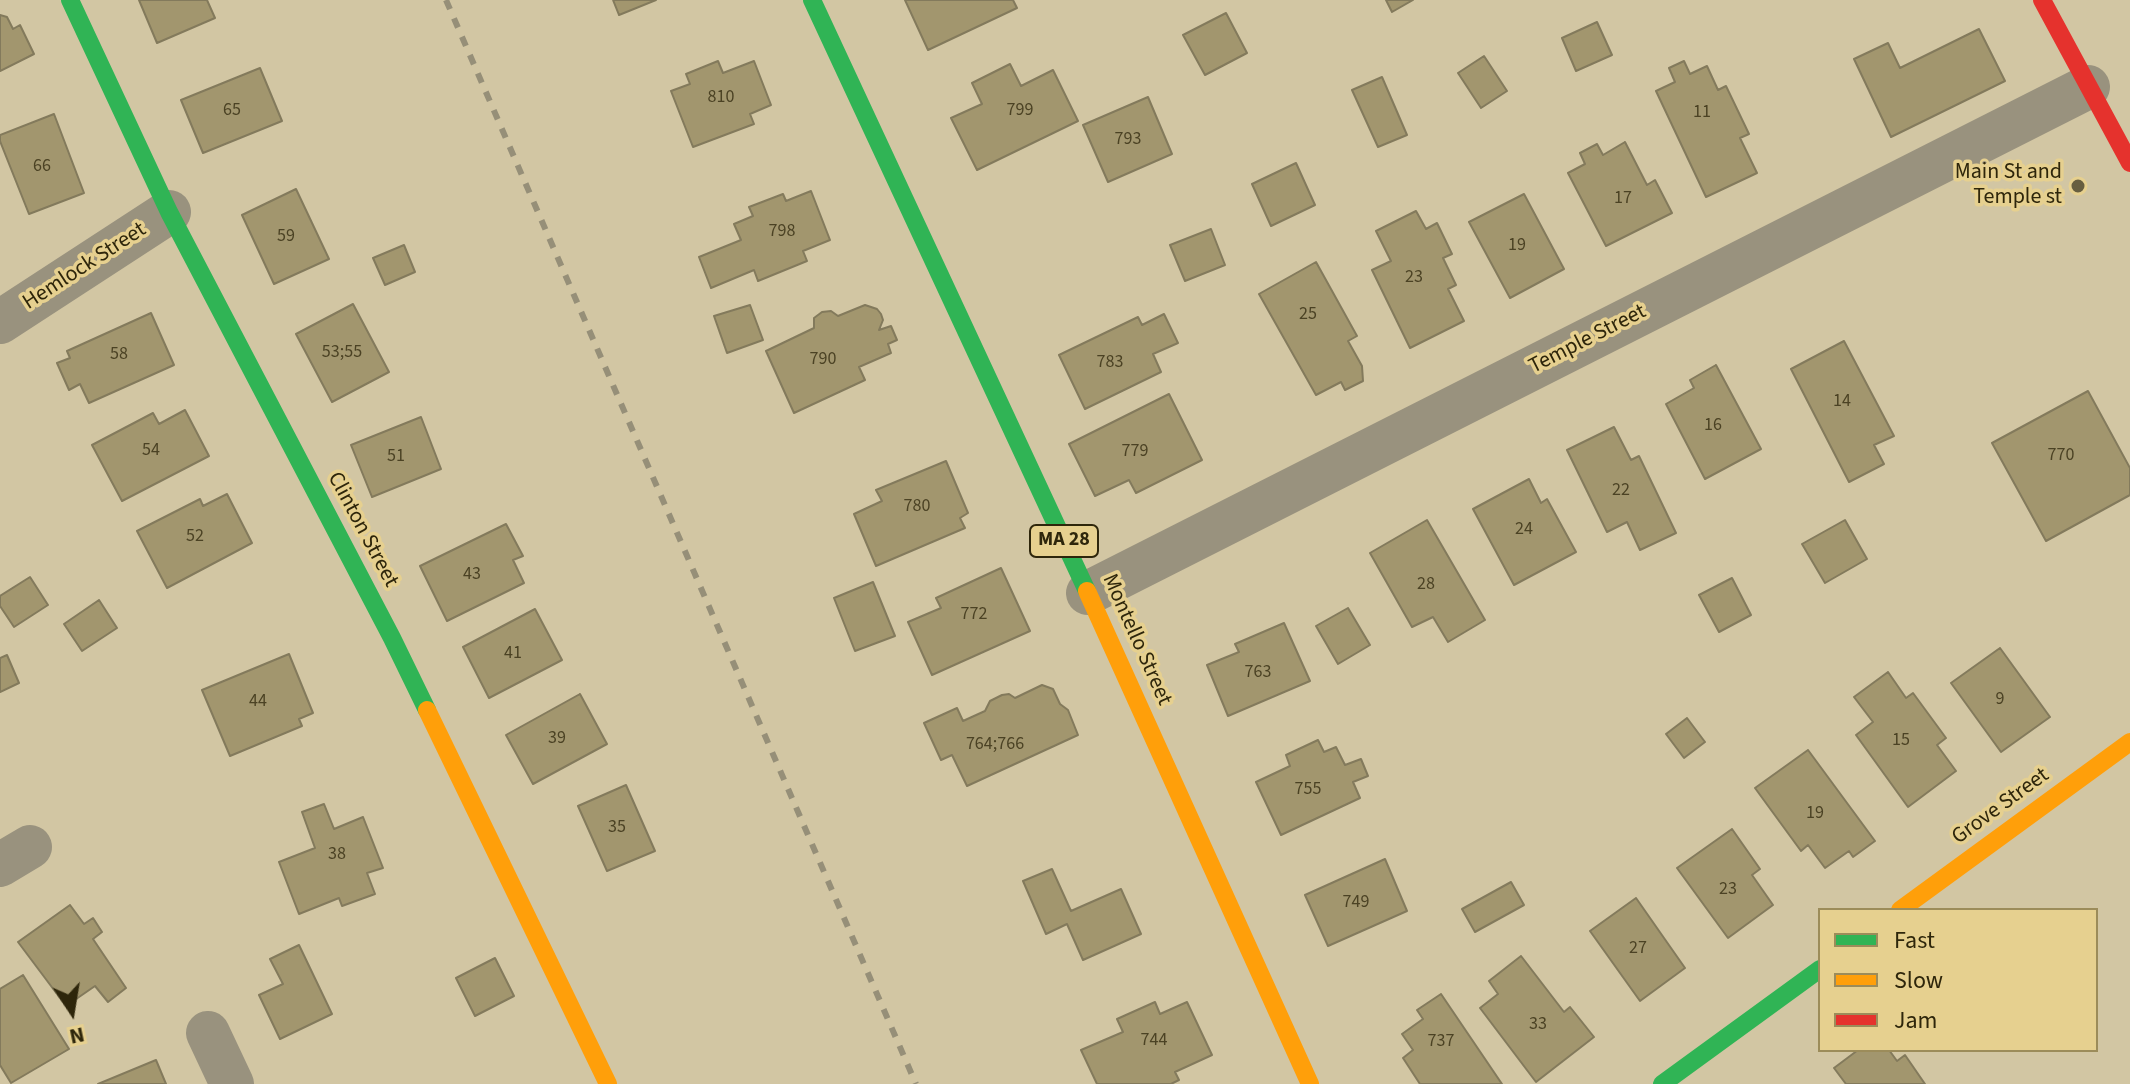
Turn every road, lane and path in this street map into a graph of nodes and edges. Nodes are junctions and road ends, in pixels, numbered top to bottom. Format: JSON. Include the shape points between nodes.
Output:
{"nodes":[{"id":1,"x":70,"y":0,"type":"edge"},
{"id":2,"x":812,"y":0,"type":"edge"},
{"id":3,"x":2042,"y":0,"type":"edge"},
{"id":4,"x":2088,"y":87,"type":"junction"},
{"id":5,"x":2130,"y":163,"type":"edge"},
{"id":6,"x":169,"y":212,"type":"junction"},
{"id":7,"x":0,"y":322,"type":"edge"},
{"id":8,"x":1088,"y":593,"type":"junction"},
{"id":9,"x":2130,"y":742,"type":"edge"},
{"id":10,"x":1903,"y":908,"type":"edge"},
{"id":11,"x":1818,"y":970,"type":"edge"},
{"id":12,"x":208,"y":1033,"type":"dead end"},
{"id":13,"x":232,"y":1084,"type":"edge"},
{"id":14,"x":608,"y":1084,"type":"edge"},
{"id":15,"x":1310,"y":1084,"type":"edge"},
{"id":16,"x":1662,"y":1084,"type":"edge"}],
"edges":[{"from":1,"to":6,"type":"main road","name":"Clinton Street"},
{"from":2,"to":8,"type":"main road","name":"Montello Street","number":"MA 28"},
{"from":3,"to":4,"type":"main road"},
{"from":4,"to":5,"type":"main road"},
{"from":4,"to":8,"type":"street","name":"Temple Street"},
{"from":6,"to":7,"type":"street","name":"Hemlock Street"},
{"from":6,"to":14,"type":"main road","name":"Clinton Street","via":[[392,638]]},
{"from":8,"to":15,"type":"main road","name":"Montello Street","number":"MA 28"},
{"from":9,"to":10,"type":"main road","name":"Grove Street"},
{"from":11,"to":16,"type":"main road"},
{"from":12,"to":13,"type":"street"}]}
